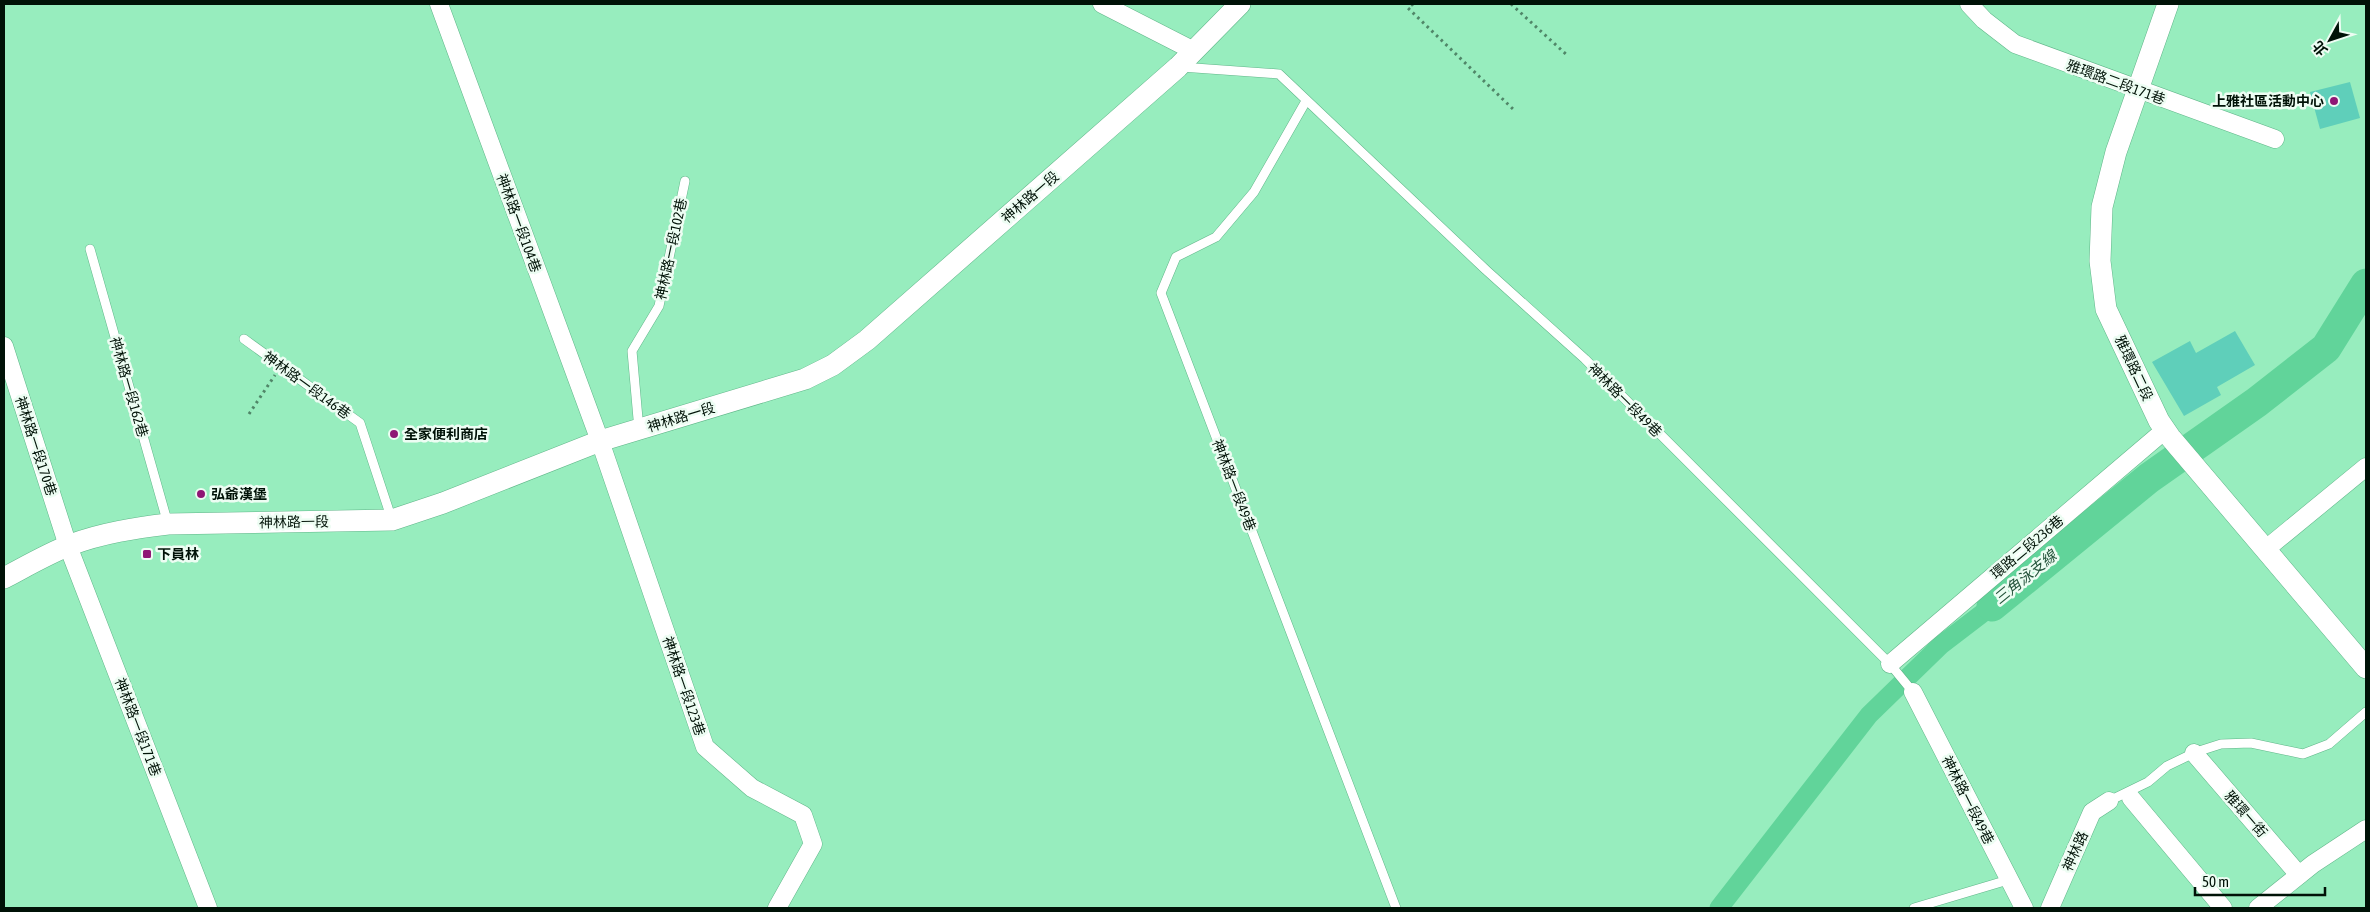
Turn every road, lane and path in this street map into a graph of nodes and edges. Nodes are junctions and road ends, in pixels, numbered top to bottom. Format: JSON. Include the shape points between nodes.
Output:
{"nodes":[{"id":1,"x":439,"y":4,"type":"edge"},
{"id":2,"x":1102,"y":4,"type":"edge"},
{"id":3,"x":1240,"y":4,"type":"edge"},
{"id":4,"x":1413,"y":4,"type":"edge"},
{"id":5,"x":1511,"y":4,"type":"edge"},
{"id":6,"x":1969,"y":4,"type":"edge"},
{"id":7,"x":2168,"y":4,"type":"edge"},
{"id":8,"x":1194,"y":51,"type":"junction"},
{"id":9,"x":1568,"y":56,"type":"dead end"},
{"id":10,"x":1178,"y":67,"type":"junction"},
{"id":11,"x":2137,"y":90,"type":"junction"},
{"id":12,"x":1306,"y":101,"type":"junction"},
{"id":13,"x":1514,"y":110,"type":"dead end"},
{"id":14,"x":2276,"y":139,"type":"dead end"},
{"id":15,"x":685,"y":181,"type":"dead end"},
{"id":16,"x":90,"y":249,"type":"dead end"},
{"id":17,"x":244,"y":339,"type":"dead end"},
{"id":18,"x":4,"y":346,"type":"edge"},
{"id":19,"x":281,"y":366,"type":"junction"},
{"id":20,"x":249,"y":414,"type":"dead end"},
{"id":21,"x":639,"y":430,"type":"junction"},
{"id":22,"x":2168,"y":433,"type":"junction"},
{"id":23,"x":600,"y":441,"type":"junction"},
{"id":24,"x":2366,"y":467,"type":"edge"},
{"id":25,"x":392,"y":520,"type":"junction"},
{"id":26,"x":168,"y":524,"type":"junction"},
{"id":27,"x":68,"y":546,"type":"junction"},
{"id":28,"x":2266,"y":549,"type":"junction"},
{"id":29,"x":4,"y":578,"type":"edge"},
{"id":30,"x":1891,"y":665,"type":"junction"},
{"id":31,"x":2366,"y":668,"type":"edge"},
{"id":32,"x":1913,"y":692,"type":"joint"},
{"id":33,"x":2366,"y":712,"type":"edge"},
{"id":34,"x":2194,"y":753,"type":"junction"},
{"id":35,"x":2131,"y":798,"type":"dead end"},
{"id":36,"x":2109,"y":801,"type":"joint"},
{"id":37,"x":2366,"y":829,"type":"edge"},
{"id":38,"x":2299,"y":875,"type":"junction"},
{"id":39,"x":2008,"y":880,"type":"junction"},
{"id":40,"x":208,"y":908,"type":"edge"},
{"id":41,"x":777,"y":908,"type":"edge"},
{"id":42,"x":1396,"y":908,"type":"edge"},
{"id":43,"x":1914,"y":908,"type":"edge"},
{"id":44,"x":2024,"y":908,"type":"edge"},
{"id":45,"x":2050,"y":908,"type":"edge"},
{"id":46,"x":2223,"y":908,"type":"edge"},
{"id":47,"x":2258,"y":908,"type":"edge"}],
"edges":[{"from":1,"to":23,"type":"street","name":"神林路一段104巷"},
{"from":2,"to":8,"type":"street"},
{"from":3,"to":8,"type":"street","name":"神林路一段"},
{"from":4,"to":13,"type":"path","via":[[1408,8]]},
{"from":5,"to":9,"type":"path"},
{"from":6,"to":11,"type":"street","name":"雅環路二段171巷","via":[[2015,44]]},
{"from":7,"to":11,"type":"street","name":"雅環路二段"},
{"from":8,"to":10,"type":"street","name":"神林路一段"},
{"from":10,"to":12,"type":"lane","name":"神林路一段49巷","via":[[1279,74]]},
{"from":10,"to":21,"type":"street","name":"神林路一段","via":[[867,340],[833,365],[797,382]]},
{"from":11,"to":14,"type":"street","name":"雅環路二段171巷"},
{"from":11,"to":22,"type":"street","name":"雅環路二段","via":[[2102,207],[2100,261],[2106,309],[2159,421]]},
{"from":12,"to":30,"type":"lane","name":"神林路一段49巷","via":[[1585,360]]},
{"from":12,"to":42,"type":"lane","name":"神林路一段49巷","via":[[1254,192],[1216,237],[1176,257],[1161,293]]},
{"from":15,"to":21,"type":"lane","name":"神林路一段102巷","via":[[659,306],[632,350]]},
{"from":16,"to":26,"type":"lane","name":"神林路一段162巷"},
{"from":17,"to":19,"type":"lane","name":"神林路一段146巷"},
{"from":18,"to":27,"type":"street","name":"神林路一段170巷"},
{"from":19,"to":20,"type":"path"},
{"from":19,"to":25,"type":"lane","name":"神林路一段146巷","via":[[360,423]]},
{"from":21,"to":23,"type":"street","name":"神林路一段"},
{"from":22,"to":28,"type":"street","name":"雅環路二段"},
{"from":22,"to":30,"type":"street","name":"環路二段236巷"},
{"from":23,"to":25,"type":"street","name":"神林路一段"},
{"from":23,"to":41,"type":"street","name":"神林路一段123巷","via":[[705,748],[752,788],[803,815],[813,844]]},
{"from":24,"to":28,"type":"street"},
{"from":25,"to":26,"type":"street","name":"神林路一段"},
{"from":26,"to":27,"type":"street","name":"神林路一段","via":[[104,534]]},
{"from":27,"to":29,"type":"street","name":"神林路一段"},
{"from":27,"to":40,"type":"street","name":"神林路一段171巷"},
{"from":28,"to":31,"type":"street","name":"雅環路二段"},
{"from":30,"to":32,"type":"lane","name":"神林路一段49巷"},
{"from":32,"to":39,"type":"street","name":"神林路一段49巷"},
{"from":33,"to":34,"type":"lane","via":[[2329,744],[2302,754],[2251,743],[2221,744]]},
{"from":34,"to":36,"type":"lane","via":[[2167,766],[2148,782]]},
{"from":34,"to":38,"type":"street","name":"雅環一街"},
{"from":35,"to":46,"type":"street"},
{"from":36,"to":45,"type":"street","name":"神林路","via":[[2092,812]]},
{"from":37,"to":38,"type":"street"},
{"from":38,"to":47,"type":"street"},
{"from":39,"to":43,"type":"lane"},
{"from":39,"to":44,"type":"street","name":"神林路一段49巷"}]}
